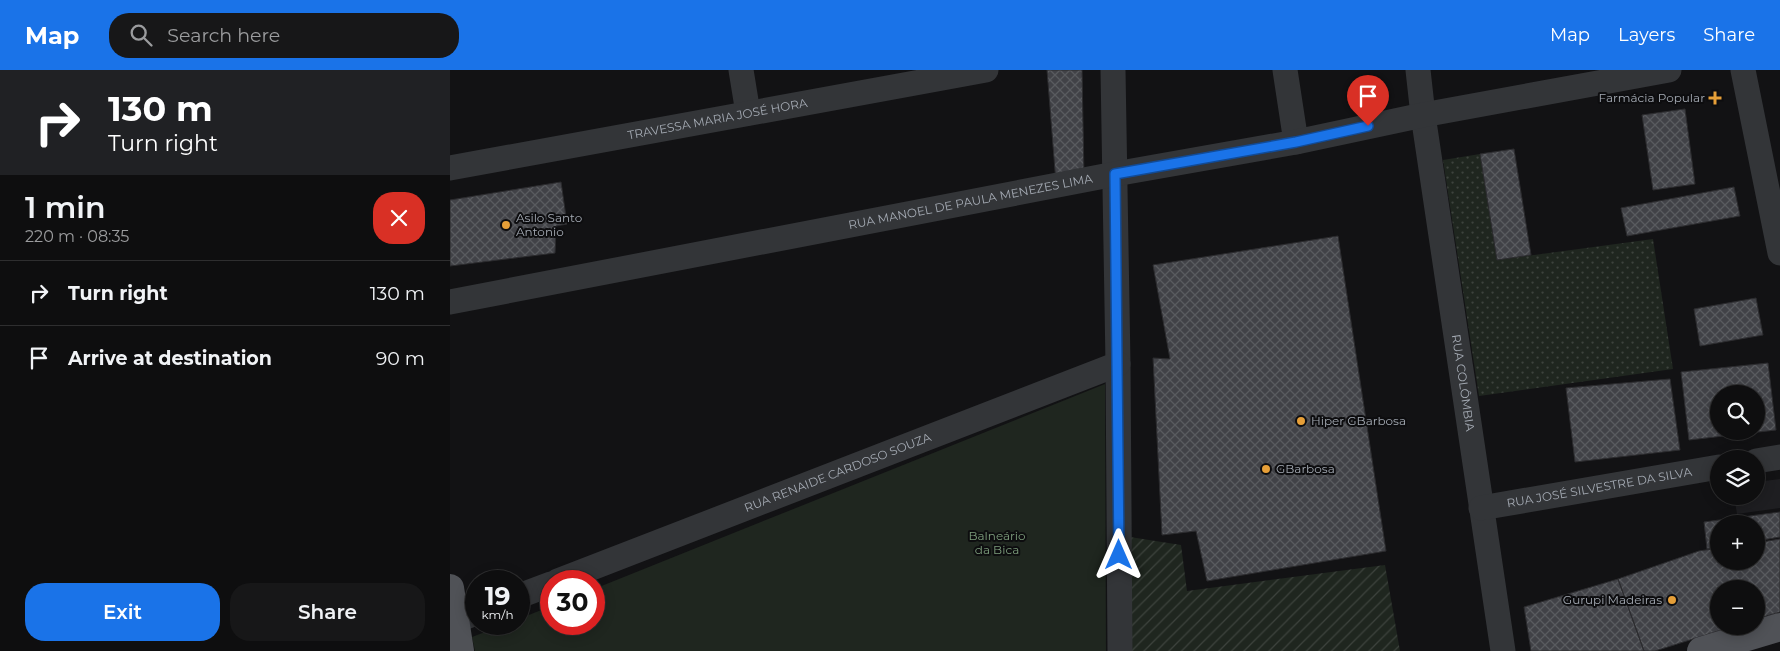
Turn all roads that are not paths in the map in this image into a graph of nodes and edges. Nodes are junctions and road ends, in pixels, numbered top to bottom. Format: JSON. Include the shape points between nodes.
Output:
{"nodes":[{"id":1,"x":741,"y":70,"type":"edge"},
{"id":2,"x":986,"y":70,"type":"edge"},
{"id":3,"x":1113,"y":70,"type":"edge"},
{"id":4,"x":1285,"y":70,"type":"edge"},
{"id":5,"x":1418,"y":70,"type":"edge"},
{"id":6,"x":1669,"y":70,"type":"edge"},
{"id":7,"x":1742,"y":70,"type":"edge"},
{"id":8,"x":881,"y":79,"type":"edge"},
{"id":9,"x":748,"y":113,"type":"junction"},
{"id":10,"x":1423,"y":115,"type":"junction"},
{"id":11,"x":1296,"y":142,"type":"junction"},
{"id":12,"x":450,"y":168,"type":"edge"},
{"id":13,"x":1115,"y":174,"type":"junction"},
{"id":14,"x":1780,"y":249,"type":"edge"},
{"id":15,"x":1780,"y":253,"type":"edge"},
{"id":16,"x":450,"y":302,"type":"edge"},
{"id":17,"x":1118,"y":364,"type":"junction"},
{"id":18,"x":1780,"y":457,"type":"edge"},
{"id":19,"x":1765,"y":460,"type":"edge"},
{"id":20,"x":1710,"y":469,"type":"edge"},
{"id":21,"x":1481,"y":508,"type":"junction"},
{"id":22,"x":586,"y":570,"type":"edge"},
{"id":23,"x":450,"y":588,"type":"edge"},
{"id":24,"x":465,"y":615,"type":"edge"},
{"id":25,"x":465,"y":623,"type":"edge"},
{"id":26,"x":1780,"y":627,"type":"edge"},
{"id":27,"x":460,"y":651,"type":"edge"},
{"id":28,"x":1120,"y":651,"type":"edge"},
{"id":29,"x":1503,"y":651,"type":"edge"},
{"id":30,"x":1701,"y":651,"type":"edge"}],
"edges":[{"from":1,"to":9,"type":"street"},
{"from":2,"to":8,"type":"street","name":"TRAVESSA MARIA JOSÉ HORA"},
{"from":3,"to":13,"type":"street"},
{"from":4,"to":11,"type":"street"},
{"from":5,"to":10,"type":"street","name":"RUA COLÔMBIA"},
{"from":6,"to":10,"type":"street","name":"RUA MANOEL DE PAULA MENEZES LIMA"},
{"from":7,"to":14,"type":"street"},
{"from":8,"to":9,"type":"street","name":"TRAVESSA MARIA JOSÉ HORA"},
{"from":9,"to":12,"type":"street","name":"TRAVESSA MARIA JOSÉ HORA"},
{"from":10,"to":11,"type":"street","name":"RUA MANOEL DE PAULA MENEZES LIMA"},
{"from":10,"to":21,"type":"street","name":"RUA COLÔMBIA"},
{"from":11,"to":13,"type":"street","name":"RUA MANOEL DE PAULA MENEZES LIMA"},
{"from":13,"to":16,"type":"street","name":"RUA MANOEL DE PAULA MENEZES LIMA"},
{"from":13,"to":17,"type":"street"},
{"from":14,"to":15,"type":"street"},
{"from":17,"to":22,"type":"street","name":"RUA RENAIDE CARDOSO SOUZA"},
{"from":17,"to":28,"type":"street"},
{"from":18,"to":19,"type":"street"},
{"from":20,"to":21,"type":"street","name":"RUA JOSÉ SILVESTRE DA SILVA"},
{"from":21,"to":29,"type":"street","name":"RUA COLÔMBIA"},
{"from":23,"to":24,"type":"main road"},
{"from":25,"to":27,"type":"main road"},
{"from":26,"to":30,"type":"main road"}]}
